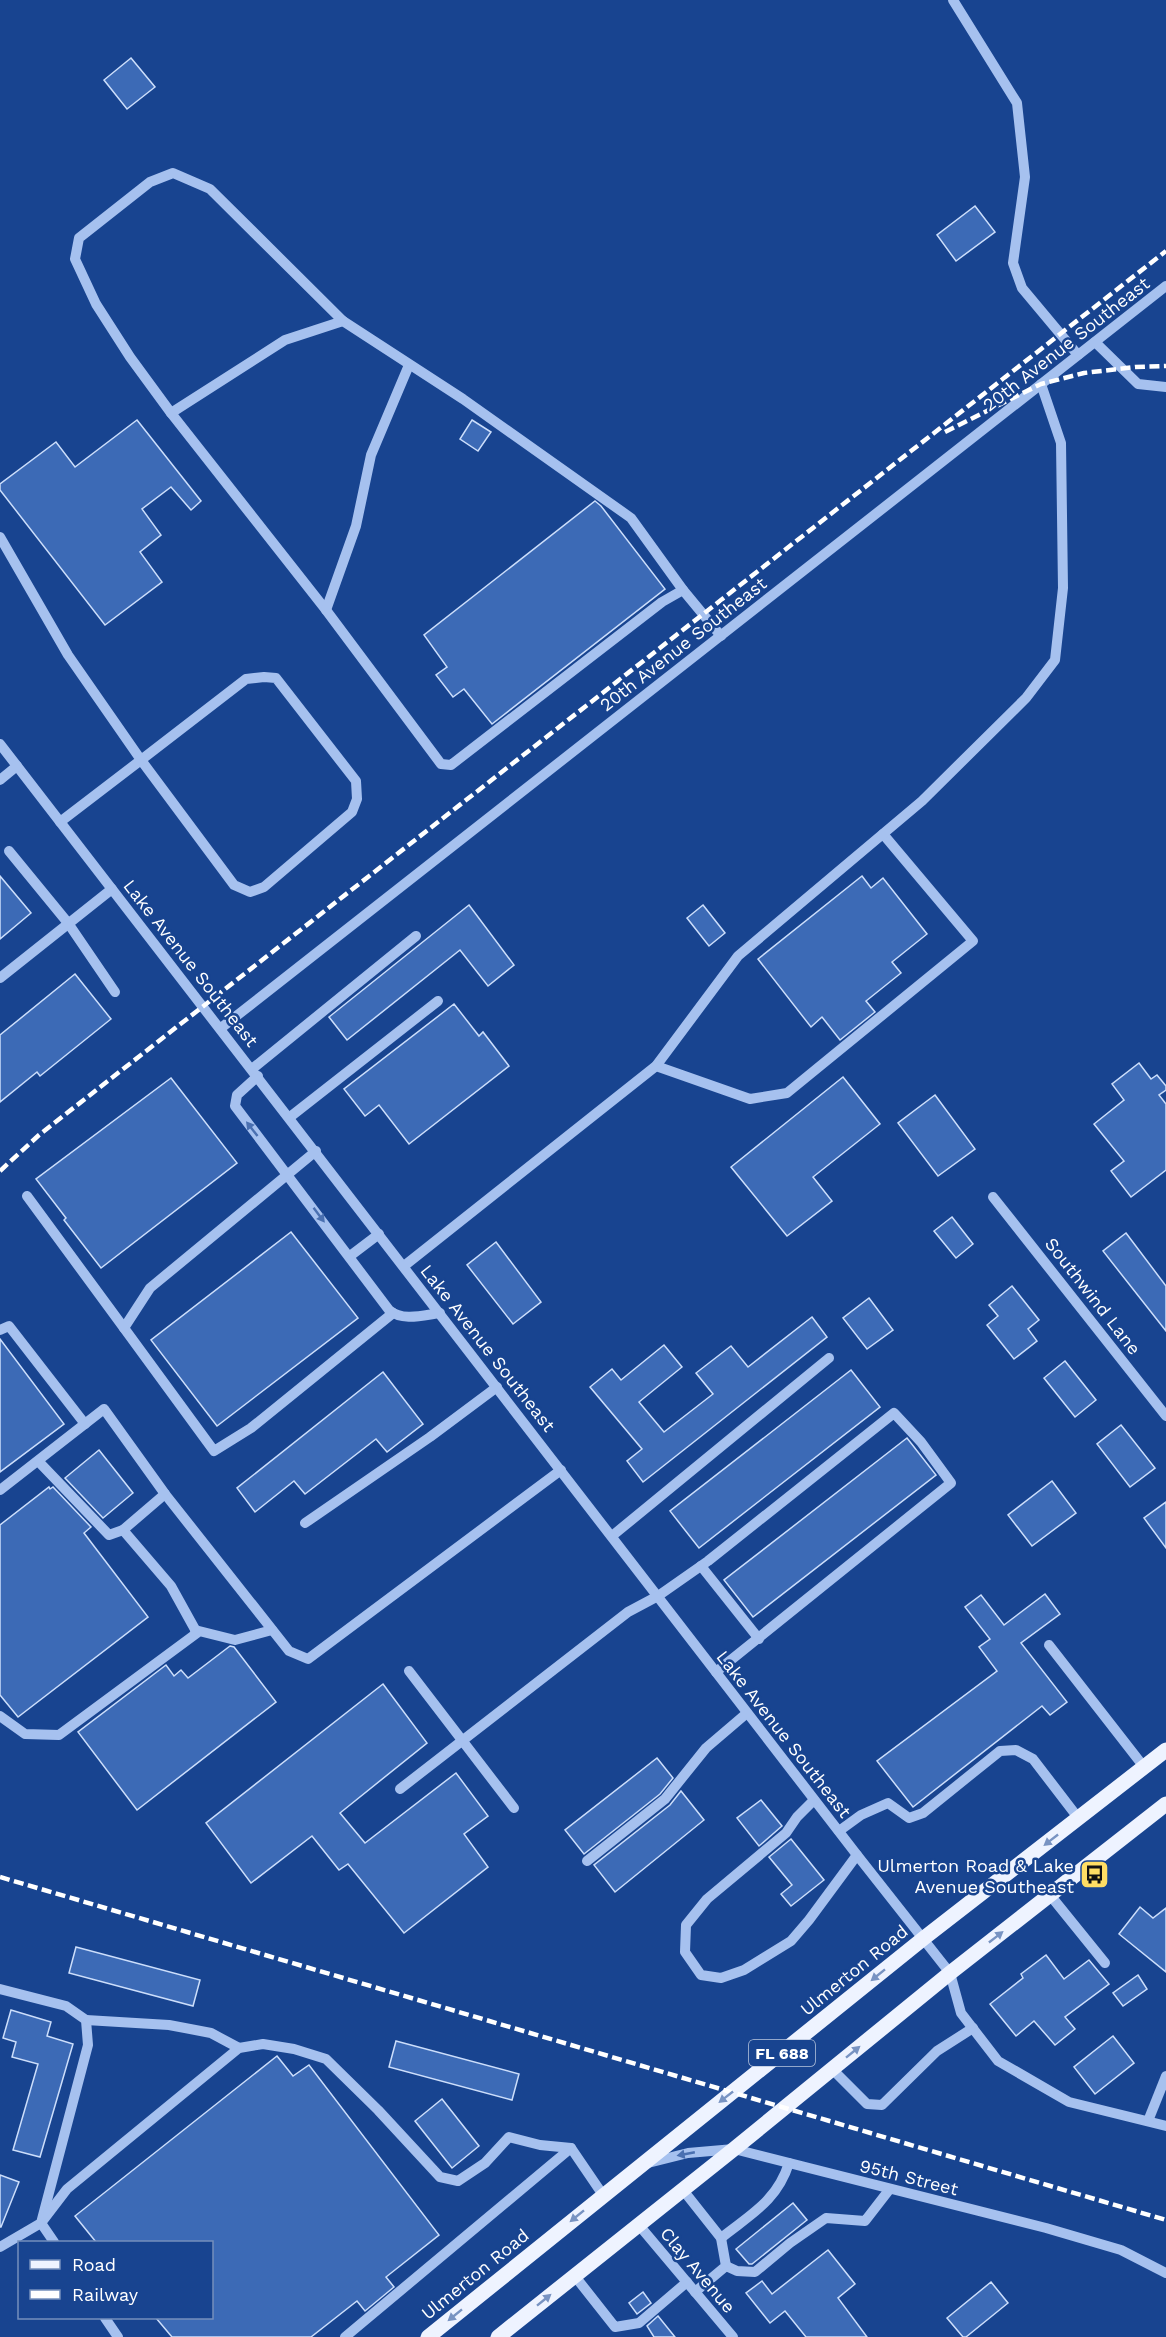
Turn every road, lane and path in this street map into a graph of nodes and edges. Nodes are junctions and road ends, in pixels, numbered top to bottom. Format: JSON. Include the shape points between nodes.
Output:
{"nodes":[{"id":1,"x":953,"y":0,"type":"edge"},
{"id":2,"x":1166,"y":286,"type":"edge"},
{"id":3,"x":343,"y":321,"type":"junction"},
{"id":4,"x":1095,"y":342,"type":"junction"},
{"id":5,"x":1078,"y":355,"type":"junction"},
{"id":6,"x":410,"y":365,"type":"junction"},
{"id":7,"x":1041,"y":384,"type":"junction"},
{"id":8,"x":1166,"y":387,"type":"edge"},
{"id":9,"x":171,"y":413,"type":"junction"},
{"id":10,"x":0,"y":537,"type":"edge"},
{"id":11,"x":683,"y":590,"type":"junction"},
{"id":12,"x":326,"y":610,"type":"junction"},
{"id":13,"x":721,"y":636,"type":"junction"},
{"id":14,"x":0,"y":744,"type":"edge"},
{"id":15,"x":141,"y":760,"type":"junction"},
{"id":16,"x":17,"y":766,"type":"junction"},
{"id":17,"x":0,"y":780,"type":"edge"},
{"id":18,"x":60,"y":822,"type":"junction"},
{"id":19,"x":883,"y":834,"type":"junction"},
{"id":20,"x":9,"y":851,"type":"dead end"},
{"id":21,"x":112,"y":889,"type":"junction"},
{"id":22,"x":68,"y":923,"type":"junction"},
{"id":23,"x":416,"y":936,"type":"dead end"},
{"id":24,"x":0,"y":978,"type":"edge"},
{"id":25,"x":115,"y":992,"type":"dead end"},
{"id":26,"x":438,"y":1001,"type":"dead end"},
{"id":27,"x":221,"y":1028,"type":"junction"},
{"id":28,"x":656,"y":1066,"type":"junction"},
{"id":29,"x":255,"y":1073,"type":"junction"},
{"id":30,"x":290,"y":1118,"type":"junction"},
{"id":31,"x":316,"y":1151,"type":"junction"},
{"id":32,"x":289,"y":1175,"type":"junction"},
{"id":33,"x":27,"y":1196,"type":"dead end"},
{"id":34,"x":993,"y":1197,"type":"dead end"},
{"id":35,"x":379,"y":1234,"type":"junction"},
{"id":36,"x":350,"y":1256,"type":"junction"},
{"id":37,"x":404,"y":1266,"type":"junction"},
{"id":38,"x":393,"y":1313,"type":"junction"},
{"id":39,"x":440,"y":1313,"type":"junction"},
{"id":40,"x":124,"y":1329,"type":"junction"},
{"id":41,"x":0,"y":1330,"type":"edge"},
{"id":42,"x":829,"y":1358,"type":"dead end"},
{"id":43,"x":497,"y":1387,"type":"junction"},
{"id":44,"x":1166,"y":1416,"type":"edge"},
{"id":45,"x":85,"y":1424,"type":"junction"},
{"id":46,"x":39,"y":1461,"type":"junction"},
{"id":47,"x":561,"y":1470,"type":"junction"},
{"id":48,"x":0,"y":1490,"type":"edge"},
{"id":49,"x":165,"y":1494,"type":"junction"},
{"id":50,"x":305,"y":1523,"type":"dead end"},
{"id":51,"x":123,"y":1530,"type":"junction"},
{"id":52,"x":612,"y":1536,"type":"junction"},
{"id":53,"x":701,"y":1566,"type":"junction"},
{"id":54,"x":658,"y":1596,"type":"junction"},
{"id":55,"x":195,"y":1630,"type":"junction"},
{"id":56,"x":272,"y":1630,"type":"junction"},
{"id":57,"x":759,"y":1639,"type":"junction"},
{"id":58,"x":1050,"y":1645,"type":"dead end"},
{"id":59,"x":409,"y":1671,"type":"dead end"},
{"id":60,"x":716,"y":1672,"type":"junction"},
{"id":61,"x":747,"y":1713,"type":"junction"},
{"id":62,"x":0,"y":1716,"type":"edge"},
{"id":63,"x":462,"y":1741,"type":"junction"},
{"id":64,"x":1166,"y":1749,"type":"edge"},
{"id":65,"x":1144,"y":1767,"type":"junction"},
{"id":66,"x":400,"y":1789,"type":"dead end"},
{"id":67,"x":814,"y":1800,"type":"junction"},
{"id":68,"x":1166,"y":1804,"type":"edge"},
{"id":69,"x":514,"y":1808,"type":"dead end"},
{"id":70,"x":1079,"y":1818,"type":"junction"},
{"id":71,"x":839,"y":1832,"type":"junction"},
{"id":72,"x":856,"y":1855,"type":"junction"},
{"id":73,"x":587,"y":1861,"type":"dead end"},
{"id":74,"x":1050,"y":1895,"type":"junction"},
{"id":75,"x":924,"y":1938,"type":"junction"},
{"id":76,"x":1106,"y":1963,"type":"dead end"},
{"id":77,"x":950,"y":1973,"type":"junction"},
{"id":78,"x":0,"y":1989,"type":"edge"},
{"id":79,"x":86,"y":2020,"type":"junction"},
{"id":80,"x":973,"y":2028,"type":"junction"},
{"id":81,"x":239,"y":2048,"type":"junction"},
{"id":82,"x":832,"y":2069,"type":"junction"},
{"id":83,"x":1166,"y":2076,"type":"edge"},
{"id":84,"x":1148,"y":2121,"type":"junction"},
{"id":85,"x":1166,"y":2126,"type":"edge"},
{"id":86,"x":572,"y":2148,"type":"junction"},
{"id":87,"x":734,"y":2149,"type":"junction"},
{"id":88,"x":789,"y":2163,"type":"junction"},
{"id":89,"x":639,"y":2166,"type":"junction"},
{"id":90,"x":683,"y":2190,"type":"junction"},
{"id":91,"x":890,"y":2190,"type":"junction"},
{"id":92,"x":603,"y":2196,"type":"junction"},
{"id":93,"x":41,"y":2223,"type":"junction"},
{"id":94,"x":638,"y":2224,"type":"junction"},
{"id":95,"x":722,"y":2238,"type":"junction"},
{"id":96,"x":53,"y":2241,"type":"edge"},
{"id":97,"x":0,"y":2247,"type":"edge"},
{"id":98,"x":726,"y":2266,"type":"junction"},
{"id":99,"x":1166,"y":2273,"type":"edge"},
{"id":100,"x":574,"y":2276,"type":"junction"},
{"id":101,"x":687,"y":2282,"type":"junction"},
{"id":102,"x":695,"y":2292,"type":"junction"},
{"id":103,"x":106,"y":2319,"type":"edge"},
{"id":104,"x":118,"y":2337,"type":"edge"},
{"id":105,"x":345,"y":2337,"type":"edge"},
{"id":106,"x":428,"y":2337,"type":"edge"},
{"id":107,"x":498,"y":2337,"type":"edge"},
{"id":108,"x":733,"y":2337,"type":"edge"}],
"edges":[{"from":1,"to":5,"type":"street","via":[[1017,103],[1025,177],[1013,262],[1022,288]]},
{"from":2,"to":4,"type":"street","name":"20th Avenue Southeast"},
{"from":3,"to":6,"type":"street"},
{"from":3,"to":9,"type":"street","via":[[285,340]]},
{"from":3,"to":9,"type":"street","via":[[210,189],[173,174],[150,182],[79,238],[75,259],[96,304]]},
{"from":4,"to":5,"type":"street","name":"20th Avenue Southeast"},
{"from":4,"to":8,"type":"street","via":[[1138,384]]},
{"from":5,"to":7,"type":"street","name":"20th Avenue Southeast"},
{"from":6,"to":11,"type":"street","via":[[631,518]]},
{"from":6,"to":12,"type":"street","via":[[371,455],[356,526]]},
{"from":7,"to":13,"type":"street","name":"20th Avenue Southeast"},
{"from":7,"to":19,"type":"street","via":[[1061,443],[1063,588],[1055,660],[1026,698]]},
{"from":9,"to":12,"type":"street"},
{"from":10,"to":15,"type":"street","via":[[68,655]]},
{"from":11,"to":12,"type":"street","via":[[662,602],[451,765],[441,764]]},
{"from":11,"to":13,"type":"street"},
{"from":13,"to":27,"type":"street","name":"20th Avenue Southeast"},
{"from":14,"to":16,"type":"street","name":"Lake Avenue Southeast"},
{"from":15,"to":15,"type":"street","via":[[234,885],[250,892],[264,887],[352,812],[357,799],[356,781],[276,678],[246,679]]},
{"from":15,"to":18,"type":"street"},
{"from":16,"to":17,"type":"street"},
{"from":16,"to":18,"type":"street","name":"Lake Avenue Southeast"},
{"from":18,"to":21,"type":"street","name":"Lake Avenue Southeast"},
{"from":19,"to":28,"type":"street","via":[[738,956]]},
{"from":19,"to":28,"type":"street","via":[[973,940],[787,1093],[750,1099]]},
{"from":20,"to":22,"type":"street"},
{"from":21,"to":22,"type":"street"},
{"from":21,"to":27,"type":"street","name":"Lake Avenue Southeast"},
{"from":22,"to":24,"type":"street"},
{"from":22,"to":25,"type":"street"},
{"from":23,"to":29,"type":"street"},
{"from":26,"to":30,"type":"street"},
{"from":27,"to":29,"type":"street","name":"Lake Avenue Southeast"},
{"from":28,"to":37,"type":"street"},
{"from":29,"to":30,"type":"street","name":"Lake Avenue Southeast"},
{"from":32,"to":29,"type":"street","one_way":true,"via":[[235,1106],[237,1095]]},
{"from":30,"to":31,"type":"street","name":"Lake Avenue Southeast"},
{"from":31,"to":32,"type":"street"},
{"from":31,"to":35,"type":"street","name":"Lake Avenue Southeast"},
{"from":32,"to":36,"type":"street","one_way":true},
{"from":32,"to":40,"type":"street","via":[[150,1288]]},
{"from":33,"to":40,"type":"street"},
{"from":34,"to":44,"type":"street","name":"Southwind Lane"},
{"from":35,"to":36,"type":"street"},
{"from":35,"to":37,"type":"street","name":"Lake Avenue Southeast"},
{"from":36,"to":38,"type":"street"},
{"from":37,"to":39,"type":"street","name":"Lake Avenue Southeast"},
{"from":38,"to":39,"type":"street","via":[[408,1317]]},
{"from":38,"to":40,"type":"street","via":[[252,1428],[214,1451]]},
{"from":39,"to":43,"type":"street","name":"Lake Avenue Southeast"},
{"from":41,"to":45,"type":"street","via":[[9,1326]]},
{"from":42,"to":52,"type":"street"},
{"from":43,"to":47,"type":"street","name":"Lake Avenue Southeast"},
{"from":43,"to":50,"type":"street"},
{"from":45,"to":46,"type":"street"},
{"from":45,"to":49,"type":"street","via":[[104,1409]]},
{"from":46,"to":48,"type":"street"},
{"from":46,"to":51,"type":"street","via":[[109,1536]]},
{"from":47,"to":52,"type":"street","name":"Lake Avenue Southeast"},
{"from":47,"to":56,"type":"street","via":[[308,1659],[289,1651]]},
{"from":49,"to":51,"type":"street"},
{"from":49,"to":56,"type":"street"},
{"from":51,"to":55,"type":"street","via":[[171,1586]]},
{"from":52,"to":54,"type":"street","name":"Lake Avenue Southeast"},
{"from":53,"to":54,"type":"street"},
{"from":53,"to":57,"type":"street"},
{"from":53,"to":57,"type":"street","via":[[894,1413],[921,1442],[951,1484]]},
{"from":54,"to":60,"type":"street","name":"Lake Avenue Southeast"},
{"from":54,"to":63,"type":"street","via":[[628,1612]]},
{"from":55,"to":56,"type":"street","via":[[235,1640]]},
{"from":55,"to":62,"type":"street","via":[[197,1633],[59,1735],[25,1734]]},
{"from":57,"to":60,"type":"street"},
{"from":58,"to":65,"type":"street"},
{"from":59,"to":63,"type":"street"},
{"from":60,"to":61,"type":"street","name":"Lake Avenue Southeast"},
{"from":61,"to":67,"type":"street","name":"Lake Avenue Southeast"},
{"from":61,"to":73,"type":"street","via":[[706,1748],[665,1799]]},
{"from":63,"to":66,"type":"street"},
{"from":63,"to":69,"type":"street"},
{"from":64,"to":65,"type":"main road","name":"Ulmerton Road","number":"FL 688"},
{"from":65,"to":70,"type":"main road","name":"Ulmerton Road","number":"FL 688"},
{"from":67,"to":71,"type":"street","name":"Lake Avenue Southeast"},
{"from":67,"to":72,"type":"street","via":[[786,1833],[707,1899],[686,1925],[685,1952],[701,1975],[721,1978],[744,1970],[791,1941]]},
{"from":68,"to":74,"type":"main road","number":"FL 688"},
{"from":70,"to":71,"type":"street","via":[[1033,1759],[1016,1750],[1000,1751],[923,1813],[909,1818],[888,1803],[861,1815]]},
{"from":70,"to":75,"type":"main road","name":"Ulmerton Road","number":"FL 688","one_way":true},
{"from":71,"to":72,"type":"street","name":"Lake Avenue Southeast"},
{"from":72,"to":75,"type":"street","name":"Lake Avenue Southeast"},
{"from":74,"to":76,"type":"street"},
{"from":77,"to":74,"type":"main road","number":"FL 688","one_way":true},
{"from":75,"to":77,"type":"street","name":"Lake Avenue Southeast"},
{"from":75,"to":89,"type":"main road","name":"Ulmerton Road","number":"FL 688","one_way":true},
{"from":77,"to":80,"type":"street","name":"Lake Avenue Southeast","via":[[962,2013]]},
{"from":82,"to":77,"type":"main road","number":"FL 688","one_way":true},
{"from":78,"to":79,"type":"street","via":[[66,2006]]},
{"from":79,"to":81,"type":"street","via":[[211,2032]]},
{"from":79,"to":93,"type":"street","via":[[88,2045]]},
{"from":80,"to":82,"type":"street","via":[[937,2051],[882,2105],[867,2104]]},
{"from":80,"to":84,"type":"street","name":"Lake Avenue Southeast","via":[[998,2061],[1069,2102]]},
{"from":81,"to":86,"type":"street","via":[[263,2044],[326,2059],[440,2177],[458,2181],[485,2163],[509,2137]]},
{"from":81,"to":93,"type":"street","via":[[67,2189]]},
{"from":82,"to":87,"type":"main road","number":"FL 688"},
{"from":83,"to":84,"type":"street"},
{"from":84,"to":85,"type":"street","name":"Lake Avenue Southeast"},
{"from":86,"to":92,"type":"street"},
{"from":86,"to":105,"type":"street"},
{"from":87,"to":88,"type":"street","name":"95th Street"},
{"from":87,"to":89,"type":"street","name":"95th Street","one_way":true,"via":[[688,2153]]},
{"from":87,"to":90,"type":"main road","number":"FL 688"},
{"from":88,"to":91,"type":"street","name":"95th Street"},
{"from":88,"to":95,"type":"street","via":[[784,2180],[772,2197]]},
{"from":89,"to":92,"type":"main road","name":"Ulmerton Road","number":"FL 688"},
{"from":90,"to":94,"type":"main road","number":"FL 688"},
{"from":90,"to":95,"type":"street"},
{"from":91,"to":98,"type":"street","via":[[865,2221],[826,2218],[755,2272]]},
{"from":91,"to":99,"type":"street","name":"95th Street","via":[[1121,2250]]},
{"from":92,"to":106,"type":"main road","name":"Ulmerton Road","number":"FL 688","one_way":true},
{"from":93,"to":96,"type":"street"},
{"from":93,"to":97,"type":"street"},
{"from":94,"to":100,"type":"main road","number":"FL 688"},
{"from":94,"to":101,"type":"street","name":"Clay Avenue"},
{"from":95,"to":98,"type":"street"},
{"from":98,"to":102,"type":"street"},
{"from":100,"to":101,"type":"street","via":[[615,2327],[639,2323]]},
{"from":107,"to":100,"type":"main road","number":"FL 688","one_way":true},
{"from":101,"to":102,"type":"street","name":"Clay Avenue"},
{"from":102,"to":108,"type":"street","name":"Clay Avenue"},
{"from":103,"to":104,"type":"street"}]}
